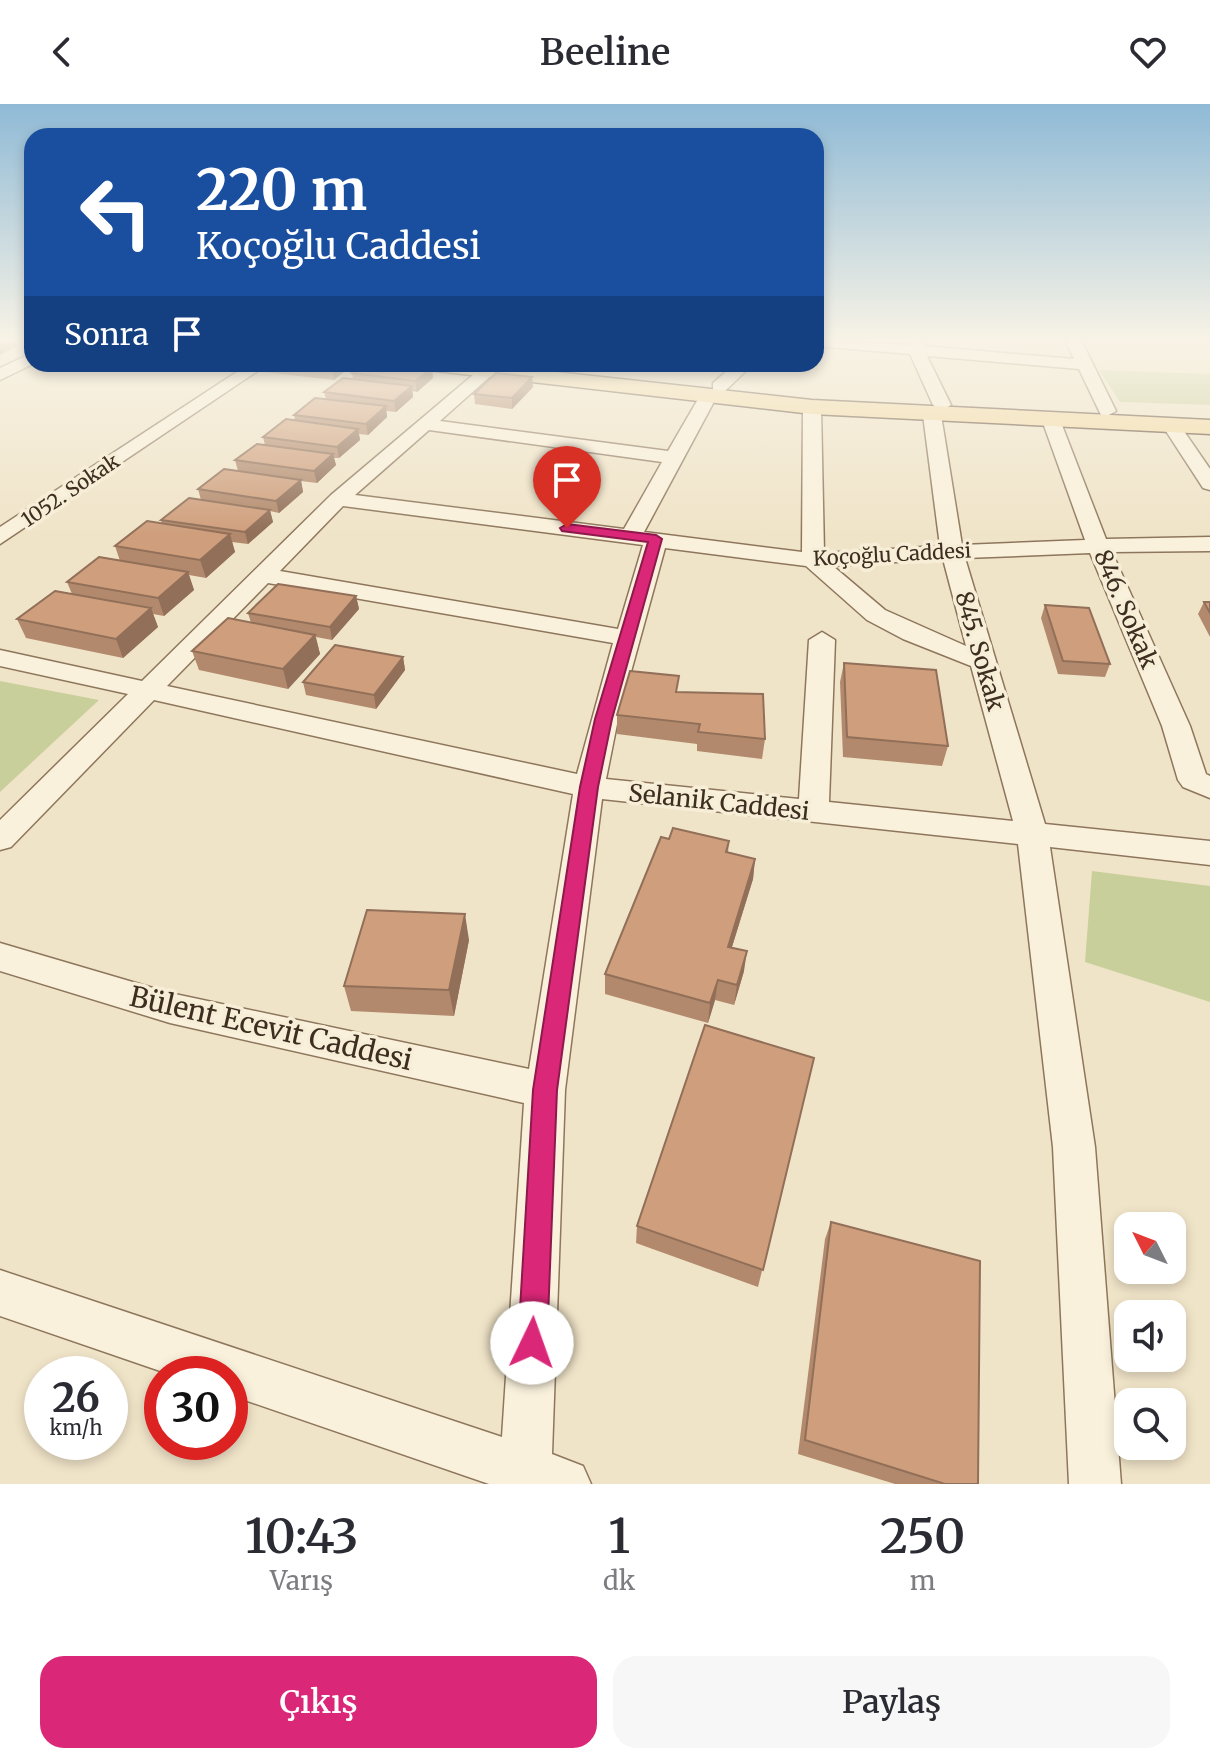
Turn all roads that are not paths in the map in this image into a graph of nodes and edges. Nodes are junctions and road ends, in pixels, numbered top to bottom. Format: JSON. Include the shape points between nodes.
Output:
{"nodes":[{"id":1,"x":199,"y":404,"type":"edge"},
{"id":2,"x":447,"y":404,"type":"edge"},
{"id":3,"x":706,"y":404,"type":"edge"},
{"id":4,"x":795,"y":404,"type":"edge"},
{"id":5,"x":867,"y":404,"type":"edge"},
{"id":6,"x":935,"y":404,"type":"edge"},
{"id":7,"x":1104,"y":404,"type":"edge"},
{"id":8,"x":812,"y":407,"type":"junction"},
{"id":9,"x":937,"y":410,"type":"junction"},
{"id":10,"x":1107,"y":411,"type":"junction"},
{"id":11,"x":1210,"y":417,"type":"edge"},
{"id":12,"x":1051,"y":420,"type":"junction"},
{"id":13,"x":423,"y":424,"type":"junction"},
{"id":14,"x":1171,"y":425,"type":"junction"},
{"id":15,"x":1210,"y":427,"type":"edge"},
{"id":16,"x":674,"y":458,"type":"junction"},
{"id":17,"x":1210,"y":484,"type":"edge"},
{"id":18,"x":338,"y":499,"type":"junction"},
{"id":19,"x":0,"y":537,"type":"edge"},
{"id":20,"x":644,"y":538,"type":"junction"},
{"id":21,"x":1210,"y":544,"type":"edge"},
{"id":22,"x":1098,"y":546,"type":"junction"},
{"id":23,"x":952,"y":551,"type":"junction"},
{"id":24,"x":813,"y":560,"type":"junction"},
{"id":25,"x":264,"y":575,"type":"junction"},
{"id":26,"x":627,"y":638,"type":"junction"},
{"id":27,"x":822,"y":640,"type":"dead end"},
{"id":28,"x":0,"y":658,"type":"edge"},
{"id":29,"x":983,"y":661,"type":"junction"},
{"id":30,"x":144,"y":692,"type":"junction"},
{"id":31,"x":589,"y":787,"type":"junction"},
{"id":32,"x":1210,"y":788,"type":"edge"},
{"id":33,"x":813,"y":812,"type":"junction"},
{"id":34,"x":1033,"y":837,"type":"junction"},
{"id":35,"x":0,"y":839,"type":"edge"},
{"id":36,"x":1210,"y":853,"type":"edge"},
{"id":37,"x":0,"y":957,"type":"edge"},
{"id":38,"x":545,"y":1090,"type":"junction"},
{"id":39,"x":0,"y":1293,"type":"edge"},
{"id":40,"x":537,"y":1479,"type":"edge"},
{"id":41,"x":1095,"y":1484,"type":"edge"}],
"edges":[{"from":1,"to":19,"type":"street","name":"1052. Sokak"},
{"from":2,"to":13,"type":"street"},
{"from":3,"to":16,"type":"street"},
{"from":4,"to":8,"type":"main road"},
{"from":5,"to":9,"type":"main road"},
{"from":6,"to":9,"type":"street","name":"845. Sokak"},
{"from":7,"to":10,"type":"street"},
{"from":8,"to":9,"type":"main road"},
{"from":8,"to":24,"type":"street"},
{"from":9,"to":10,"type":"main road"},
{"from":9,"to":12,"type":"main road"},
{"from":9,"to":23,"type":"street","name":"845. Sokak"},
{"from":10,"to":11,"type":"main road"},
{"from":12,"to":14,"type":"main road"},
{"from":12,"to":22,"type":"street","name":"846. Sokak"},
{"from":13,"to":16,"type":"street"},
{"from":13,"to":18,"type":"street"},
{"from":14,"to":15,"type":"main road"},
{"from":14,"to":17,"type":"street"},
{"from":16,"to":20,"type":"street"},
{"from":18,"to":20,"type":"street","name":"Koçoğlu Caddesi"},
{"from":18,"to":25,"type":"street"},
{"from":20,"to":24,"type":"street","name":"Koçoğlu Caddesi"},
{"from":20,"to":26,"type":"street"},
{"from":21,"to":22,"type":"street","name":"Koçoğlu Caddesi"},
{"from":22,"to":23,"type":"street","name":"Koçoğlu Caddesi"},
{"from":22,"to":32,"type":"street","name":"846. Sokak","via":[[1176,726],[1193,780]]},
{"from":23,"to":24,"type":"street","name":"Koçoğlu Caddesi"},
{"from":23,"to":29,"type":"street","name":"845. Sokak"},
{"from":24,"to":29,"type":"street","via":[[876,615]]},
{"from":25,"to":26,"type":"street"},
{"from":25,"to":30,"type":"street"},
{"from":26,"to":31,"type":"street"},
{"from":27,"to":33,"type":"street"},
{"from":28,"to":30,"type":"street","name":"Selanik Caddesi"},
{"from":29,"to":34,"type":"street","name":"845. Sokak"},
{"from":30,"to":31,"type":"street","name":"Selanik Caddesi"},
{"from":30,"to":35,"type":"street"},
{"from":31,"to":33,"type":"street","name":"Selanik Caddesi"},
{"from":31,"to":38,"type":"street"},
{"from":33,"to":34,"type":"street","name":"Selanik Caddesi"},
{"from":34,"to":36,"type":"street","name":"Selanik Caddesi"},
{"from":34,"to":41,"type":"street","name":"845. Sokak","via":[[1074,1147]]},
{"from":37,"to":38,"type":"street","name":"Bülent Ecevit Caddesi","via":[[170,1008]]},
{"from":38,"to":40,"type":"street"},
{"from":39,"to":40,"type":"street"}]}
